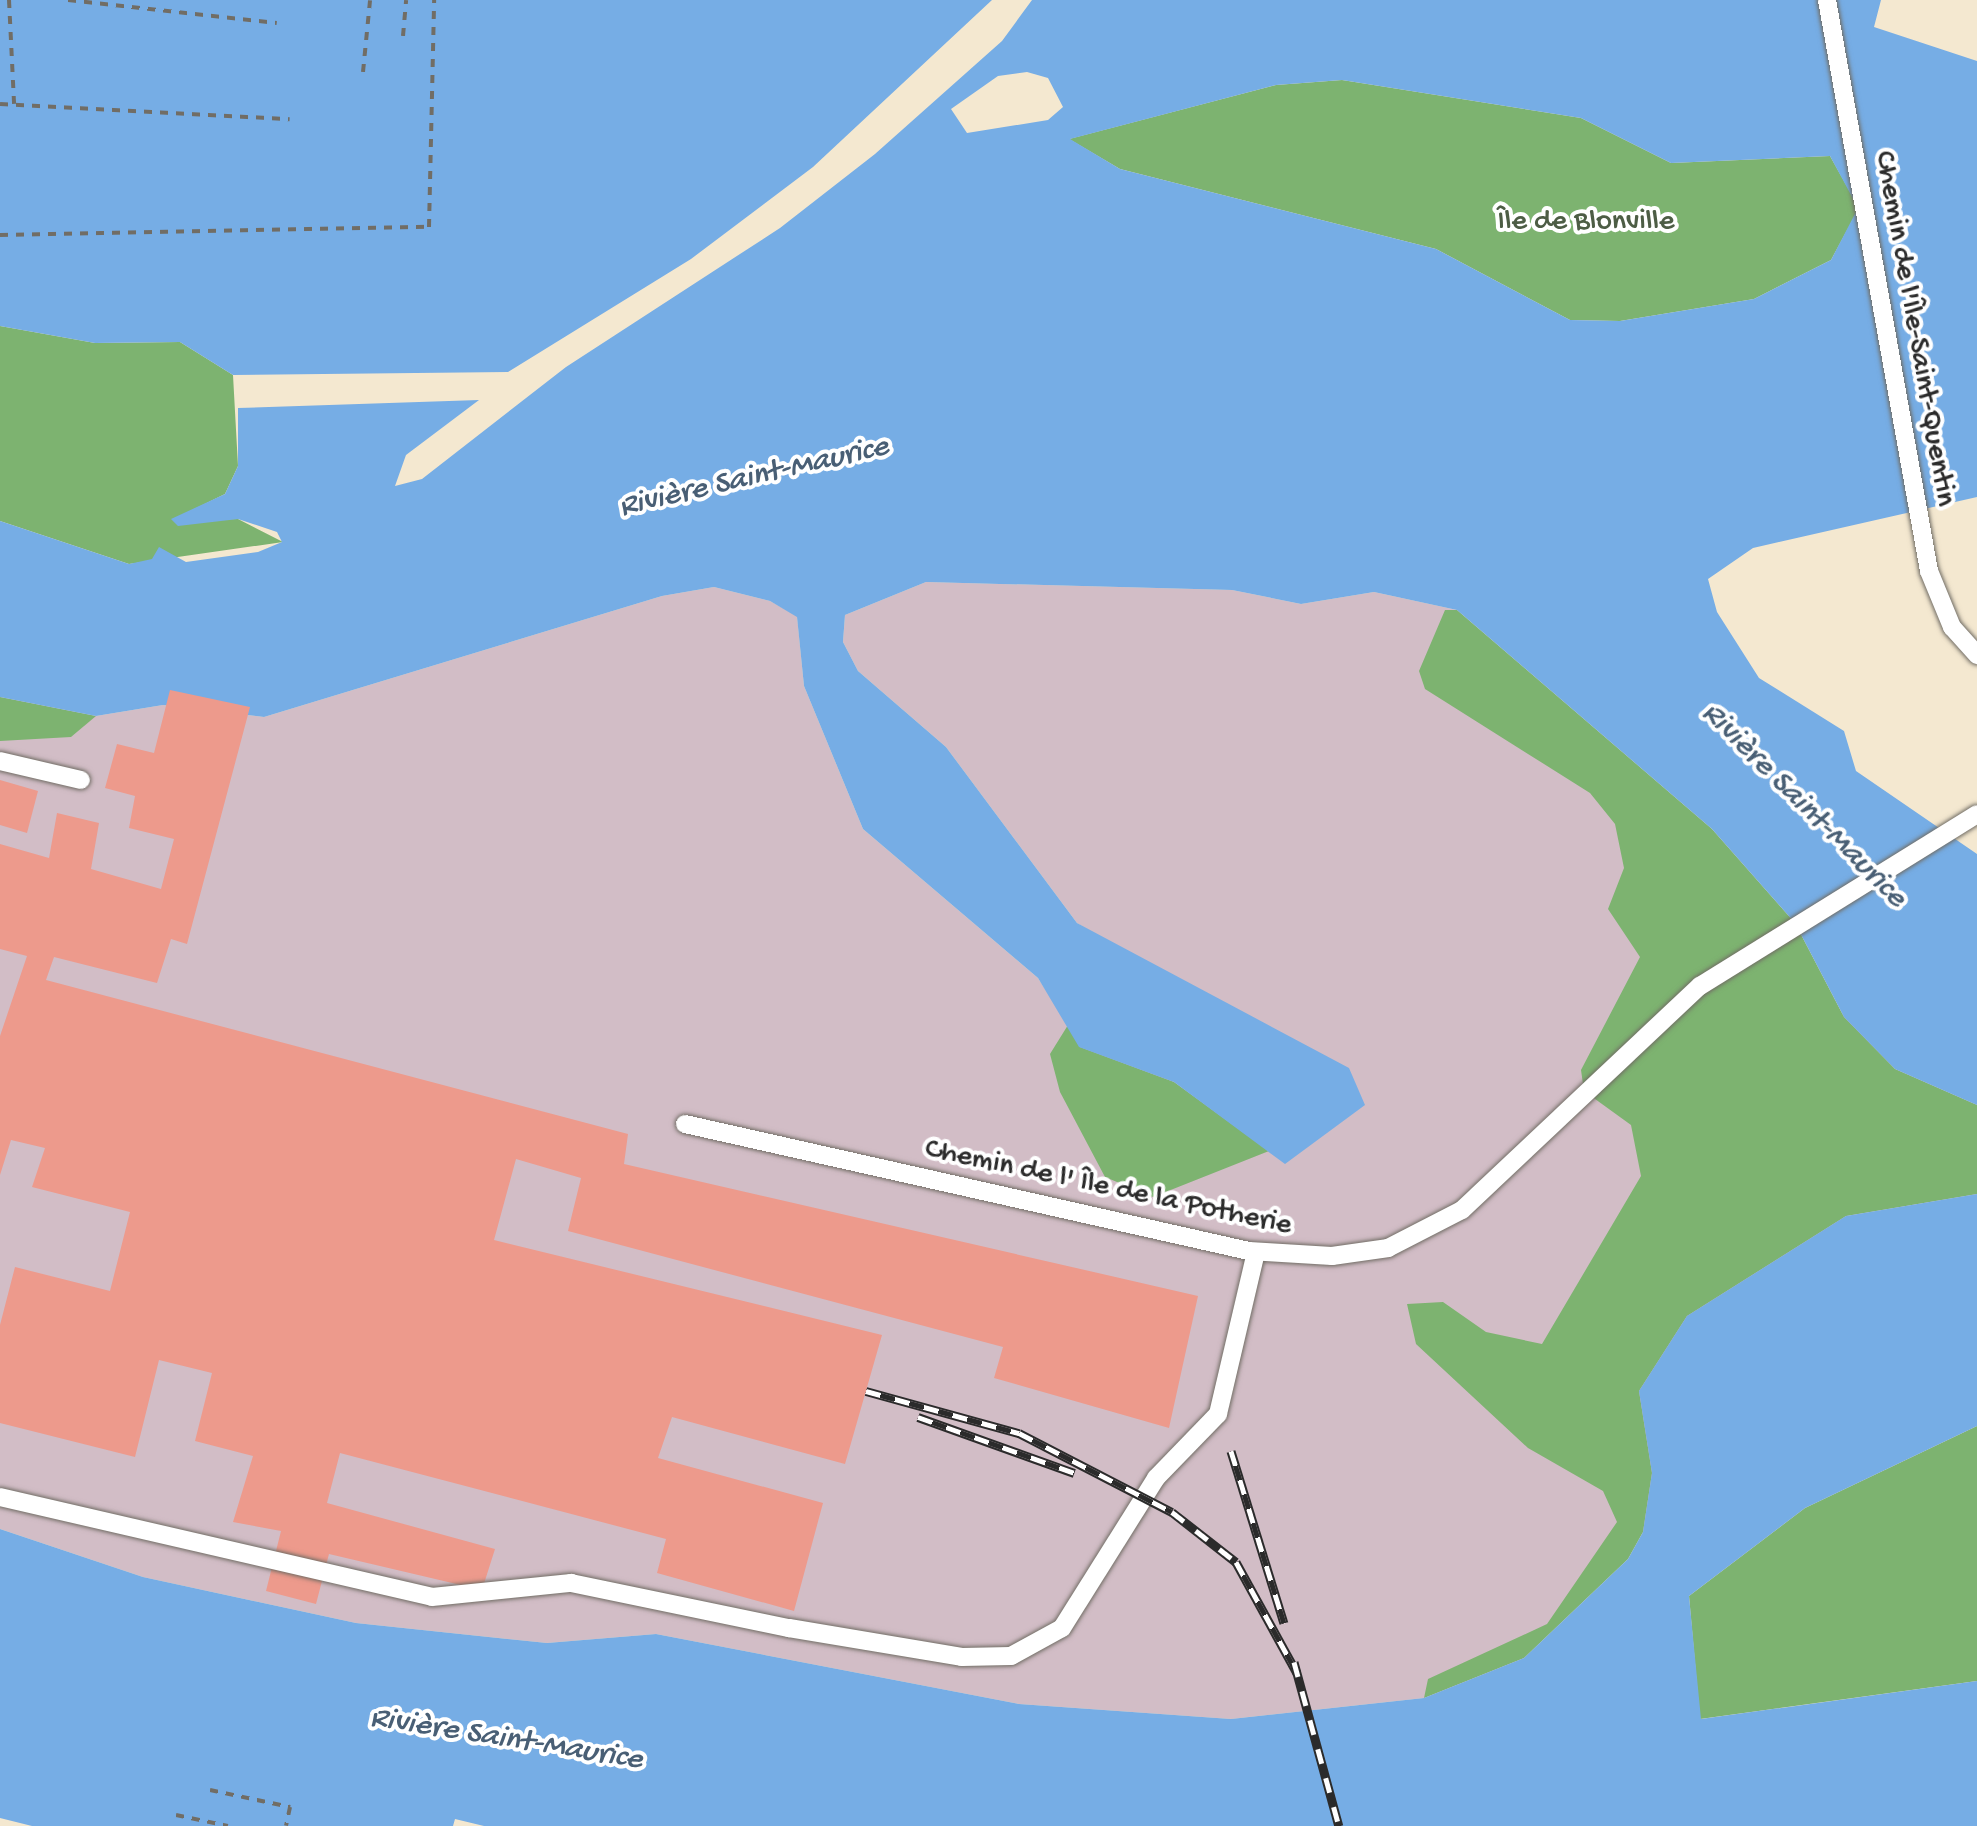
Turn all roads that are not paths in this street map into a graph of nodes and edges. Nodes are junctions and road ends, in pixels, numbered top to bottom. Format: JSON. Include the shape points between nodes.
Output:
{"nodes":[{"id":1,"x":1827,"y":0,"type":"edge"},
{"id":2,"x":1977,"y":656,"type":"edge"},
{"id":3,"x":0,"y":760,"type":"edge"},
{"id":4,"x":81,"y":780,"type":"dead end"},
{"id":5,"x":1977,"y":814,"type":"edge"},
{"id":6,"x":685,"y":1124,"type":"dead end"},
{"id":7,"x":1256,"y":1252,"type":"junction"},
{"id":8,"x":0,"y":1497,"type":"edge"}],
"edges":[{"from":1,"to":2,"type":"street","name":"Chemin de l'Île-Saint-Quentin","via":[[1921,531],[1942,608]]},
{"from":3,"to":4,"type":"street"},
{"from":5,"to":7,"type":"street","name":"Chemin de l' Île de la Potherie","via":[[1720,972],[1439,1226],[1358,1255]]},
{"from":6,"to":7,"type":"street","name":"Chemin de l' Île de la Potherie"},
{"from":7,"to":8,"type":"street","via":[[1218,1414],[1156,1478],[1062,1628],[1011,1656],[846,1638],[571,1583],[432,1597]]}]}
